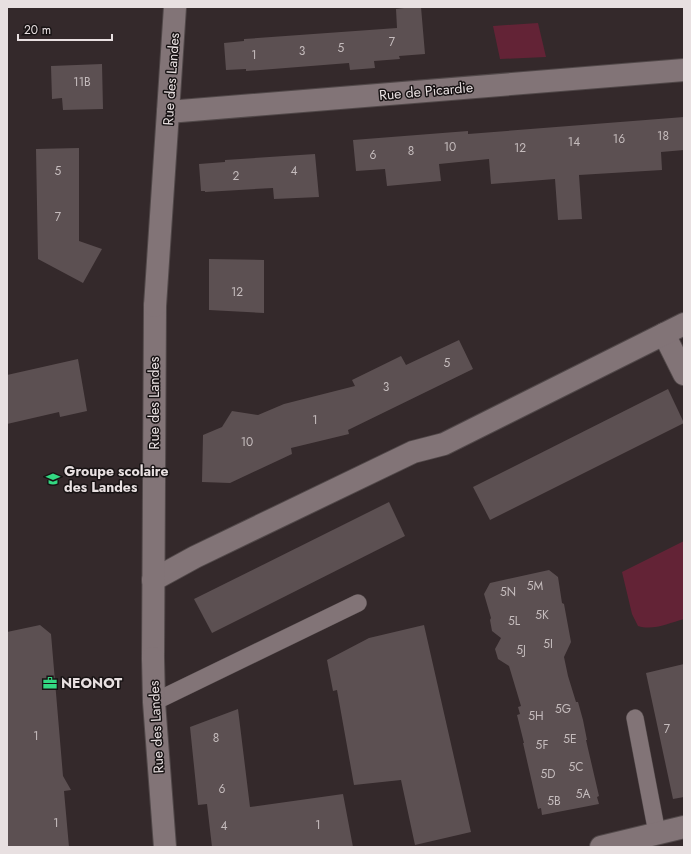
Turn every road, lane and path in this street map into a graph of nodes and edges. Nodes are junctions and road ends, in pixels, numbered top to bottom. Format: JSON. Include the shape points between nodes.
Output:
{"nodes":[{"id":1,"x":175,"y":7,"type":"edge"},
{"id":2,"x":684,"y":70,"type":"edge"},
{"id":3,"x":168,"y":112,"type":"junction"},
{"id":4,"x":684,"y":324,"type":"edge"},
{"id":5,"x":664,"y":334,"type":"junction"},
{"id":6,"x":684,"y":374,"type":"edge"},
{"id":7,"x":153,"y":580,"type":"junction"},
{"id":8,"x":358,"y":603,"type":"dead end"},
{"id":9,"x":154,"y":702,"type":"junction"},
{"id":10,"x":634,"y":718,"type":"dead end"},
{"id":11,"x":684,"y":827,"type":"edge"},
{"id":12,"x":657,"y":833,"type":"junction"},
{"id":13,"x":165,"y":847,"type":"edge"},
{"id":14,"x":601,"y":847,"type":"edge"}],
"edges":[{"from":1,"to":3,"type":"street","name":"Rue des Landes"},
{"from":2,"to":3,"type":"street","name":"Rue de Picardie"},
{"from":3,"to":7,"type":"street","name":"Rue des Landes","via":[[155,306]]},
{"from":4,"to":5,"type":"street"},
{"from":5,"to":6,"type":"street"},
{"from":5,"to":7,"type":"street","via":[[444,444],[413,452],[195,557]]},
{"from":7,"to":9,"type":"street","name":"Rue des Landes"},
{"from":8,"to":9,"type":"lane"},
{"from":9,"to":13,"type":"street","name":"Rue des Landes"},
{"from":10,"to":12,"type":"lane"},
{"from":11,"to":12,"type":"street"},
{"from":12,"to":14,"type":"street"}]}
